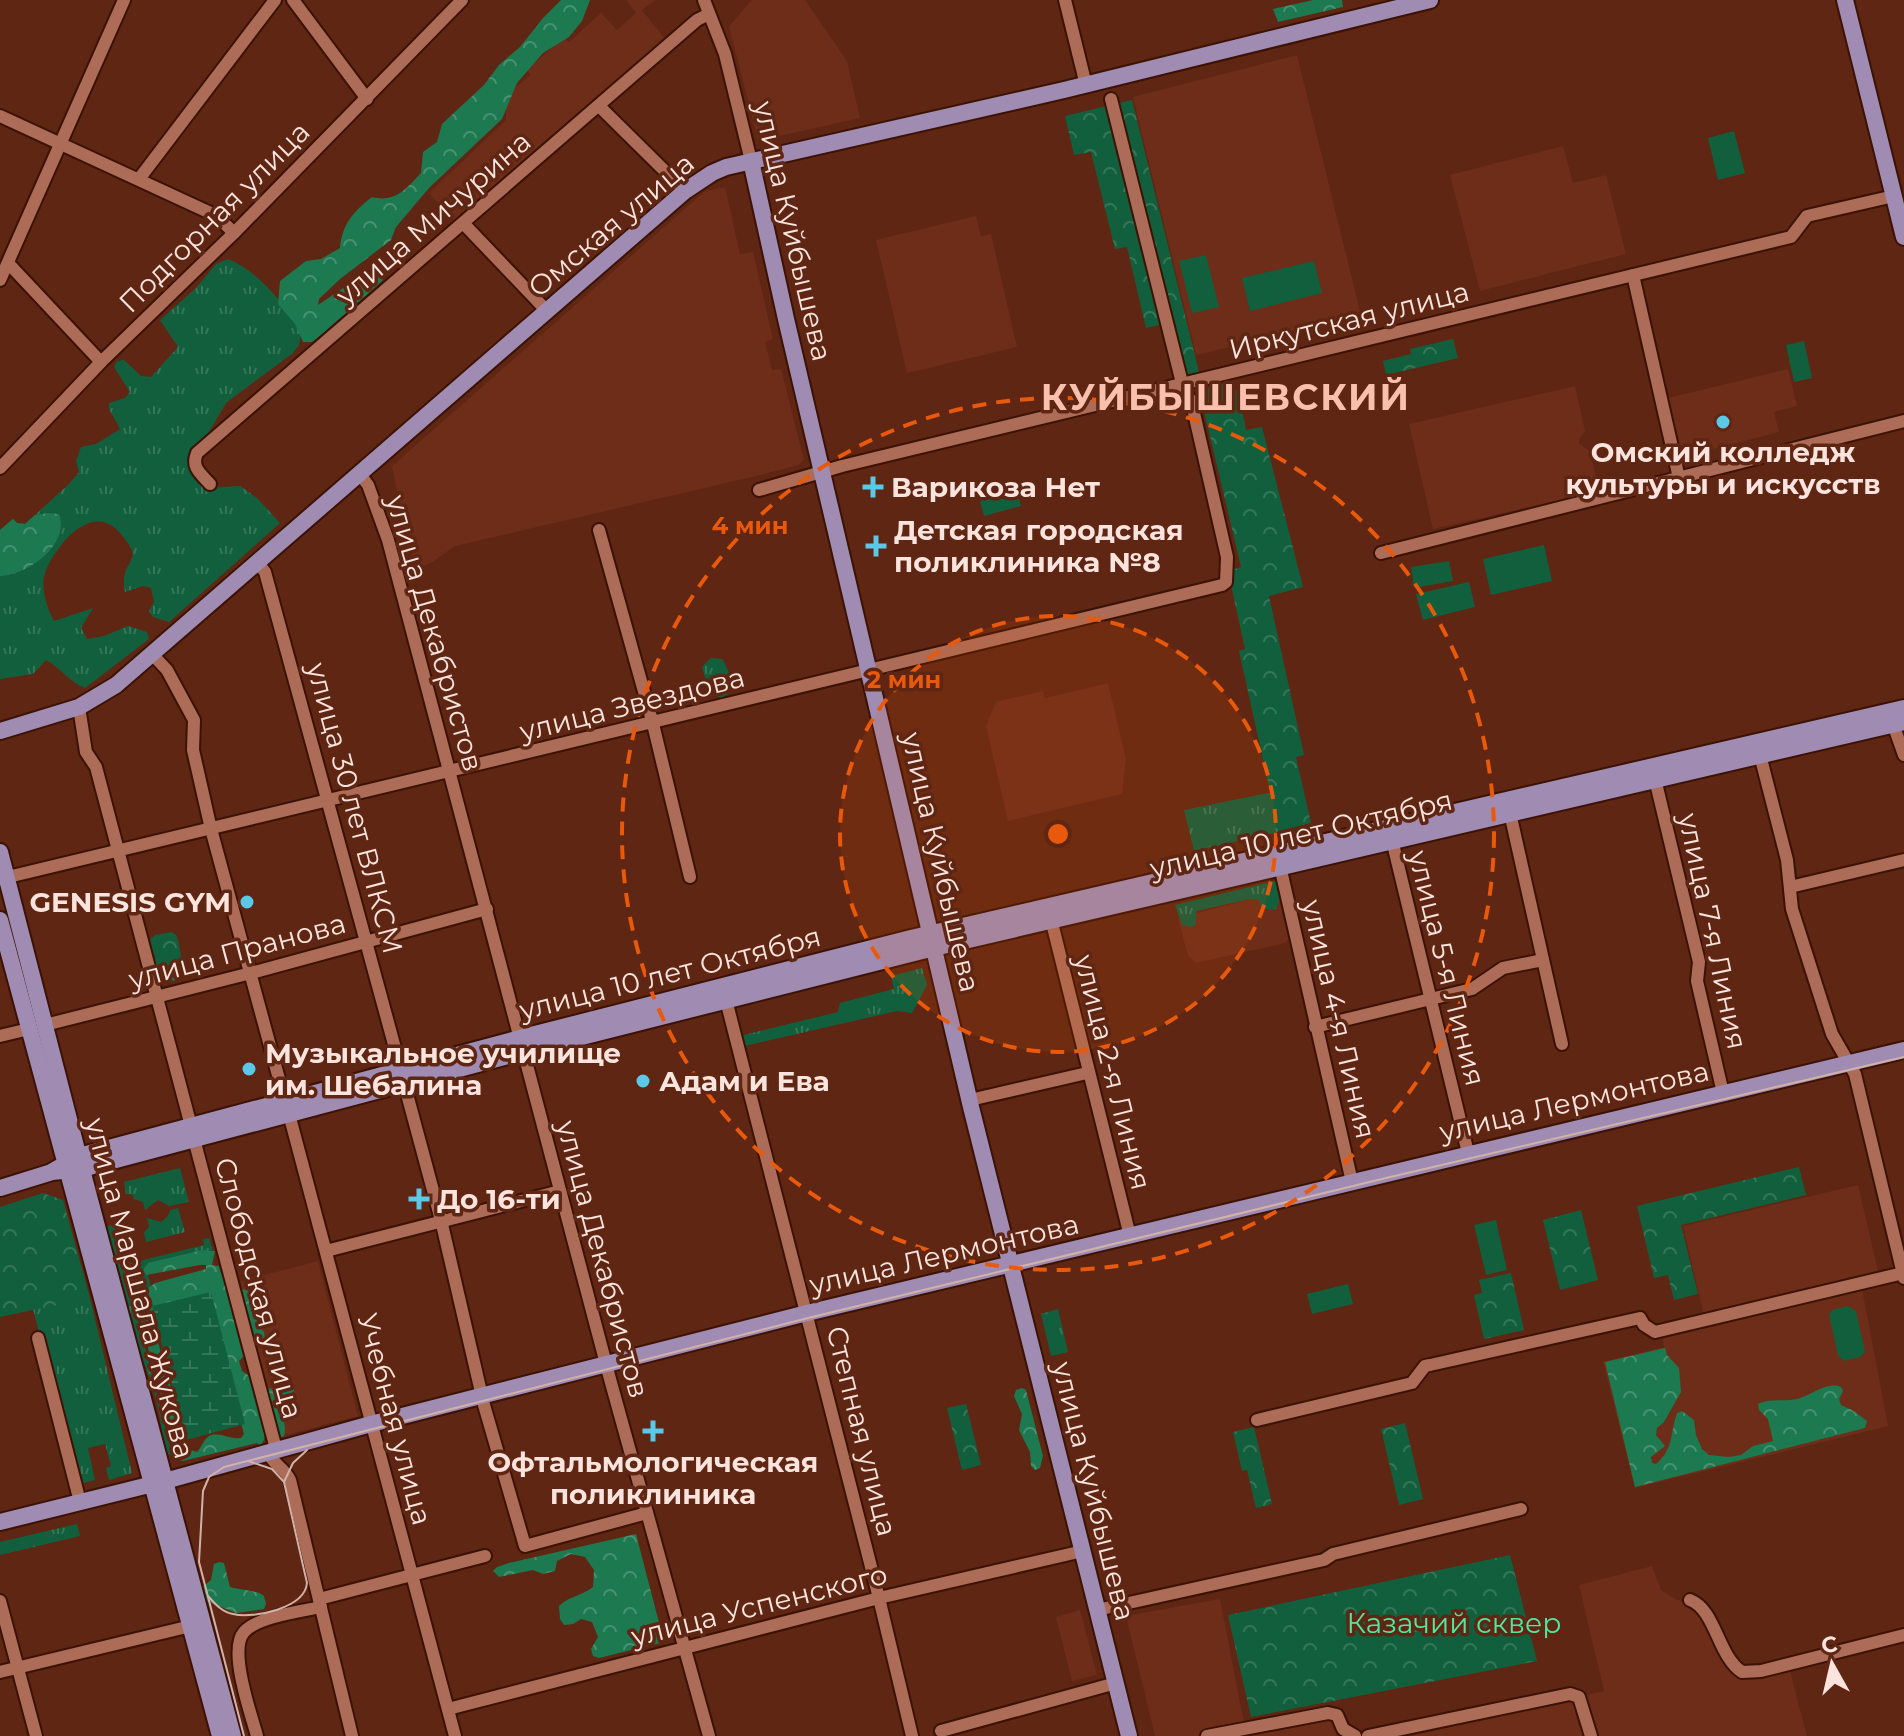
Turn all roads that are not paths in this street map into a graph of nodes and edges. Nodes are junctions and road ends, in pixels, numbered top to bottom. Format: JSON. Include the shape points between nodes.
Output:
{"nodes":[{"id":1,"x":124,"y":0,"type":"edge"},
{"id":2,"x":275,"y":0,"type":"edge"},
{"id":3,"x":293,"y":0,"type":"edge"},
{"id":4,"x":462,"y":0,"type":"edge"},
{"id":5,"x":704,"y":0,"type":"edge"},
{"id":6,"x":1065,"y":0,"type":"edge"},
{"id":7,"x":1430,"y":0,"type":"edge"},
{"id":8,"x":1845,"y":0,"type":"edge"},
{"id":9,"x":709,"y":14,"type":"junction"},
{"id":10,"x":1086,"y":85,"type":"junction"},
{"id":11,"x":367,"y":99,"type":"junction"},
{"id":12,"x":1111,"y":99,"type":"dead end"},
{"id":13,"x":599,"y":106,"type":"junction"},
{"id":14,"x":0,"y":116,"type":"edge"},
{"id":15,"x":60,"y":141,"type":"junction"},
{"id":16,"x":751,"y":161,"type":"junction"},
{"id":17,"x":139,"y":179,"type":"junction"},
{"id":18,"x":685,"y":191,"type":"junction"},
{"id":19,"x":1898,"y":201,"type":"edge"},
{"id":20,"x":464,"y":224,"type":"junction"},
{"id":21,"x":234,"y":233,"type":"junction"},
{"id":22,"x":1904,"y":237,"type":"edge"},
{"id":23,"x":8,"y":263,"type":"junction"},
{"id":24,"x":1633,"y":275,"type":"junction"},
{"id":25,"x":0,"y":280,"type":"edge"},
{"id":26,"x":547,"y":311,"type":"junction"},
{"id":27,"x":101,"y":362,"type":"junction"},
{"id":28,"x":1184,"y":390,"type":"junction"},
{"id":29,"x":1904,"y":421,"type":"edge"},
{"id":30,"x":0,"y":468,"type":"edge"},
{"id":31,"x":359,"y":473,"type":"junction"},
{"id":32,"x":823,"y":474,"type":"junction"},
{"id":33,"x":1679,"y":478,"type":"junction"},
{"id":34,"x":210,"y":484,"type":"dead end"},
{"id":35,"x":759,"y":490,"type":"dead end"},
{"id":36,"x":599,"y":530,"type":"dead end"},
{"id":37,"x":1381,"y":553,"type":"dead end"},
{"id":38,"x":257,"y":562,"type":"junction"},
{"id":39,"x":152,"y":654,"type":"junction"},
{"id":40,"x":870,"y":671,"type":"junction"},
{"id":41,"x":79,"y":707,"type":"junction"},
{"id":42,"x":1904,"y":708,"type":"edge"},
{"id":43,"x":1898,"y":723,"type":"edge"},
{"id":44,"x":653,"y":724,"type":"junction"},
{"id":45,"x":1,"y":730,"type":"edge"},
{"id":46,"x":1760,"y":755,"type":"junction"},
{"id":47,"x":1904,"y":755,"type":"edge"},
{"id":48,"x":449,"y":773,"type":"junction"},
{"id":49,"x":1655,"y":779,"type":"junction"},
{"id":50,"x":327,"y":802,"type":"junction"},
{"id":51,"x":1510,"y":813,"type":"junction"},
{"id":52,"x":211,"y":829,"type":"junction"},
{"id":53,"x":1392,"y":840,"type":"junction"},
{"id":54,"x":118,"y":850,"type":"junction"},
{"id":55,"x":0,"y":852,"type":"edge"},
{"id":56,"x":1904,"y":860,"type":"edge"},
{"id":57,"x":1280,"y":866,"type":"junction"},
{"id":58,"x":690,"y":877,"type":"dead end"},
{"id":59,"x":3,"y":878,"type":"edge"},
{"id":60,"x":1790,"y":887,"type":"junction"},
{"id":61,"x":487,"y":909,"type":"junction"},
{"id":62,"x":1051,"y":919,"type":"junction"},
{"id":63,"x":0,"y":920,"type":"edge"},
{"id":64,"x":932,"y":940,"type":"junction"},
{"id":65,"x":367,"y":942,"type":"junction"},
{"id":66,"x":1543,"y":960,"type":"junction"},
{"id":67,"x":251,"y":973,"type":"junction"},
{"id":68,"x":157,"y":997,"type":"junction"},
{"id":69,"x":1431,"y":998,"type":"junction"},
{"id":70,"x":726,"y":1000,"type":"junction"},
{"id":71,"x":37,"y":1027,"type":"junction"},
{"id":72,"x":1315,"y":1027,"type":"junction"},
{"id":73,"x":0,"y":1036,"type":"edge"},
{"id":74,"x":1562,"y":1044,"type":"dead end"},
{"id":75,"x":522,"y":1045,"type":"junction"},
{"id":76,"x":1904,"y":1050,"type":"edge"},
{"id":77,"x":1849,"y":1063,"type":"junction"},
{"id":78,"x":1087,"y":1073,"type":"junction"},
{"id":79,"x":402,"y":1077,"type":"junction"},
{"id":80,"x":1723,"y":1093,"type":"junction"},
{"id":81,"x":970,"y":1100,"type":"junction"},
{"id":82,"x":287,"y":1107,"type":"junction"},
{"id":83,"x":193,"y":1132,"type":"junction"},
{"id":84,"x":1468,"y":1153,"type":"junction"},
{"id":85,"x":69,"y":1166,"type":"junction"},
{"id":86,"x":1352,"y":1182,"type":"junction"},
{"id":87,"x":0,"y":1188,"type":"edge"},
{"id":88,"x":560,"y":1191,"type":"junction"},
{"id":89,"x":441,"y":1220,"type":"junction"},
{"id":90,"x":1130,"y":1236,"type":"junction"},
{"id":91,"x":326,"y":1251,"type":"junction"},
{"id":92,"x":1010,"y":1265,"type":"junction"},
{"id":93,"x":1904,"y":1275,"type":"edge"},
{"id":94,"x":807,"y":1313,"type":"junction"},
{"id":95,"x":38,"y":1338,"type":"dead end"},
{"id":96,"x":606,"y":1365,"type":"junction"},
{"id":97,"x":484,"y":1396,"type":"junction"},
{"id":98,"x":1257,"y":1420,"type":"dead end"},
{"id":99,"x":371,"y":1424,"type":"junction"},
{"id":100,"x":272,"y":1450,"type":"junction"},
{"id":101,"x":158,"y":1483,"type":"junction"},
{"id":102,"x":80,"y":1502,"type":"junction"},
{"id":103,"x":1521,"y":1509,"type":"dead end"},
{"id":104,"x":647,"y":1513,"type":"junction"},
{"id":105,"x":0,"y":1522,"type":"edge"},
{"id":106,"x":1083,"y":1551,"type":"junction"},
{"id":107,"x":485,"y":1556,"type":"dead end"},
{"id":108,"x":412,"y":1575,"type":"junction"},
{"id":109,"x":879,"y":1598,"type":"junction"},
{"id":110,"x":1690,"y":1600,"type":"dead end"},
{"id":111,"x":0,"y":1601,"type":"edge"},
{"id":112,"x":320,"y":1603,"type":"junction"},
{"id":113,"x":1097,"y":1610,"type":"junction"},
{"id":114,"x":196,"y":1624,"type":"junction"},
{"id":115,"x":1904,"y":1635,"type":"edge"},
{"id":116,"x":685,"y":1648,"type":"junction"},
{"id":117,"x":18,"y":1668,"type":"junction"},
{"id":118,"x":0,"y":1672,"type":"edge"},
{"id":119,"x":1116,"y":1683,"type":"junction"},
{"id":120,"x":243,"y":1684,"type":"junction"},
{"id":121,"x":221,"y":1690,"type":"junction"},
{"id":122,"x":448,"y":1709,"type":"junction"},
{"id":123,"x":941,"y":1731,"type":"dead end"},
{"id":124,"x":36,"y":1736,"type":"edge"},
{"id":125,"x":220,"y":1736,"type":"edge"},
{"id":126,"x":233,"y":1736,"type":"edge"},
{"id":127,"x":257,"y":1736,"type":"edge"},
{"id":128,"x":352,"y":1736,"type":"edge"},
{"id":129,"x":455,"y":1736,"type":"edge"},
{"id":130,"x":709,"y":1736,"type":"edge"},
{"id":131,"x":912,"y":1736,"type":"edge"},
{"id":132,"x":1129,"y":1736,"type":"edge"},
{"id":133,"x":1207,"y":1736,"type":"edge"},
{"id":134,"x":1355,"y":1736,"type":"edge"},
{"id":135,"x":1368,"y":1736,"type":"edge"},
{"id":136,"x":1591,"y":1736,"type":"edge"}],
"edges":[{"from":1,"to":15,"type":"street"},
{"from":2,"to":17,"type":"street"},
{"from":3,"to":11,"type":"street"},
{"from":4,"to":11,"type":"street","name":"Подгорная улица"},
{"from":5,"to":9,"type":"street","name":"улица Куйбышева"},
{"from":6,"to":10,"type":"street"},
{"from":7,"to":10,"type":"main road","name":"Омская улица"},
{"from":8,"to":19,"type":"main road"},
{"from":9,"to":13,"type":"street","name":"улица Мичурина"},
{"from":9,"to":16,"type":"street","name":"улица Куйбышева","via":[[725,54]]},
{"from":10,"to":16,"type":"main road","name":"Омская улица"},
{"from":11,"to":21,"type":"street","name":"Подгорная улица"},
{"from":12,"to":28,"type":"street"},
{"from":13,"to":18,"type":"street"},
{"from":13,"to":20,"type":"street","name":"улица Мичурина"},
{"from":14,"to":15,"type":"street"},
{"from":15,"to":17,"type":"street"},
{"from":15,"to":23,"type":"street"},
{"from":16,"to":18,"type":"main road","name":"Омская улица","via":[[712,173]]},
{"from":16,"to":32,"type":"main road","name":"улица Куйбышева"},
{"from":17,"to":21,"type":"street","via":[[217,216]]},
{"from":18,"to":26,"type":"main road","name":"Омская улица"},
{"from":19,"to":22,"type":"main road"},
{"from":19,"to":24,"type":"street","name":"Иркутская улица","via":[[1807,216],[1791,237]]},
{"from":20,"to":26,"type":"street"},
{"from":20,"to":34,"type":"street","name":"улица Мичурина","via":[[197,453],[193,462]]},
{"from":21,"to":27,"type":"street","name":"Подгорная улица"},
{"from":23,"to":25,"type":"street"},
{"from":23,"to":27,"type":"street"},
{"from":24,"to":28,"type":"street","name":"Иркутская улица"},
{"from":24,"to":33,"type":"street"},
{"from":26,"to":31,"type":"main road","name":"Омская улица"},
{"from":27,"to":30,"type":"street","name":"Подгорная улица"},
{"from":28,"to":32,"type":"street","name":"Иркутская улица"},
{"from":28,"to":40,"type":"street","name":"улица Звездова","via":[[1191,400],[1227,557],[1226,582]]},
{"from":29,"to":33,"type":"street"},
{"from":31,"to":38,"type":"main road","name":"Омская улица"},
{"from":31,"to":48,"type":"street","name":"улица Декабристов","via":[[388,540]]},
{"from":32,"to":35,"type":"street","name":"Иркутская улица"},
{"from":32,"to":40,"type":"main road","name":"улица Куйбышева"},
{"from":33,"to":37,"type":"street"},
{"from":36,"to":44,"type":"street"},
{"from":38,"to":39,"type":"main road","name":"Омская улица"},
{"from":38,"to":50,"type":"street","name":"улица 30 лет ВЛКСМ","via":[[265,572]]},
{"from":39,"to":41,"type":"main road","name":"Омская улица"},
{"from":39,"to":52,"type":"street","name":"Учебная улица","via":[[167,670],[194,720],[193,750]]},
{"from":40,"to":44,"type":"street","name":"улица Звездова"},
{"from":40,"to":64,"type":"main road","name":"улица Куйбышева"},
{"from":41,"to":45,"type":"main road","name":"Омская улица"},
{"from":41,"to":54,"type":"street","name":"Слободская улица","via":[[86,752],[96,767]]},
{"from":42,"to":64,"type":"main road","name":"улица 10 лет Октября"},
{"from":43,"to":46,"type":"main road","name":"улица 10 лет Октября"},
{"from":43,"to":47,"type":"street"},
{"from":44,"to":48,"type":"street","name":"улица Звездова"},
{"from":44,"to":58,"type":"street"},
{"from":46,"to":49,"type":"main road","name":"улица 10 лет Октября"},
{"from":46,"to":60,"type":"street"},
{"from":48,"to":50,"type":"street","name":"улица Звездова"},
{"from":48,"to":61,"type":"street","name":"улица Декабристов"},
{"from":49,"to":51,"type":"main road","name":"улица 10 лет Октября"},
{"from":49,"to":80,"type":"street","name":"улица 7-я Линия","via":[[1699,962],[1697,981]]},
{"from":50,"to":52,"type":"street","name":"улица Звездова"},
{"from":50,"to":65,"type":"street","name":"улица 30 лет ВЛКСМ"},
{"from":51,"to":53,"type":"main road","name":"улица 10 лет Октября"},
{"from":51,"to":66,"type":"street"},
{"from":52,"to":54,"type":"street","name":"улица Звездова"},
{"from":52,"to":67,"type":"street","name":"Учебная улица"},
{"from":53,"to":57,"type":"main road","name":"улица 10 лет Октября"},
{"from":53,"to":69,"type":"street","name":"улица 5-я Линия"},
{"from":54,"to":59,"type":"street","name":"улица Звездова"},
{"from":54,"to":68,"type":"street","name":"Слободская улица"},
{"from":55,"to":59,"type":"main road","name":"улица Маршала Жукова"},
{"from":56,"to":60,"type":"street"},
{"from":57,"to":62,"type":"main road","name":"улица 10 лет Октября"},
{"from":57,"to":72,"type":"street","name":"улица 4-я Линия"},
{"from":59,"to":71,"type":"main road","name":"улица Маршала Жукова"},
{"from":60,"to":77,"type":"street","via":[[1820,999]]},
{"from":61,"to":65,"type":"street","name":"улица Пранова"},
{"from":61,"to":75,"type":"street","name":"улица Декабристов"},
{"from":62,"to":64,"type":"main road","name":"улица 10 лет Октября"},
{"from":62,"to":78,"type":"street","name":"улица 2-я Линия"},
{"from":63,"to":71,"type":"main road","name":"улица Маршала Жукова"},
{"from":64,"to":70,"type":"main road","name":"улица 10 лет Октября"},
{"from":64,"to":75,"type":"main road","name":"улица 10 лет Октября"},
{"from":64,"to":81,"type":"main road","name":"улица Куйбышева"},
{"from":65,"to":67,"type":"street","name":"улица Пранова"},
{"from":65,"to":79,"type":"street","name":"улица 30 лет ВЛКСМ"},
{"from":66,"to":69,"type":"street","via":[[1503,968],[1472,989]]},
{"from":66,"to":74,"type":"street"},
{"from":67,"to":68,"type":"street","name":"улица Пранова"},
{"from":67,"to":82,"type":"street","name":"Учебная улица"},
{"from":68,"to":71,"type":"street","name":"улица Пранова"},
{"from":68,"to":83,"type":"street","name":"Слободская улица"},
{"from":69,"to":72,"type":"street"},
{"from":69,"to":84,"type":"street","name":"улица 5-я Линия"},
{"from":70,"to":75,"type":"main road","name":"улица 10 лет Октября"},
{"from":70,"to":94,"type":"street","name":"Степная улица"},
{"from":71,"to":73,"type":"street","name":"улица Пранова"},
{"from":71,"to":85,"type":"main road","name":"улица Маршала Жукова"},
{"from":72,"to":86,"type":"street","name":"улица 4-я Линия"},
{"from":75,"to":79,"type":"main road","name":"улица 10 лет Октября"},
{"from":75,"to":88,"type":"street","name":"улица Декабристов"},
{"from":76,"to":77,"type":"main road","name":"улица Лермонтова"},
{"from":77,"to":80,"type":"main road","name":"улица Лермонтова"},
{"from":77,"to":93,"type":"street"},
{"from":78,"to":81,"type":"street"},
{"from":78,"to":90,"type":"street","name":"улица 2-я Линия"},
{"from":79,"to":82,"type":"main road","name":"улица 10 лет Октября"},
{"from":79,"to":89,"type":"street","name":"улица 30 лет ВЛКСМ"},
{"from":80,"to":84,"type":"main road","name":"улица Лермонтова"},
{"from":81,"to":92,"type":"main road","name":"улица Куйбышева"},
{"from":82,"to":83,"type":"main road","name":"улица 10 лет Октября"},
{"from":82,"to":91,"type":"street","name":"Учебная улица"},
{"from":83,"to":85,"type":"main road","name":"улица 10 лет Октября"},
{"from":83,"to":100,"type":"street","name":"Слободская улица"},
{"from":84,"to":86,"type":"main road","name":"улица Лермонтова"},
{"from":85,"to":87,"type":"main road","name":"улица 10 лет Октября"},
{"from":85,"to":101,"type":"main road","name":"улица Маршала Жукова"},
{"from":86,"to":90,"type":"main road","name":"улица Лермонтова"},
{"from":88,"to":89,"type":"street"},
{"from":88,"to":96,"type":"street","name":"улица Декабристов"},
{"from":89,"to":91,"type":"street"},
{"from":89,"to":97,"type":"street","name":"улица 30 лет ВЛКСМ"},
{"from":90,"to":92,"type":"main road","name":"улица Лермонтова"},
{"from":91,"to":99,"type":"street","name":"Учебная улица"},
{"from":92,"to":94,"type":"main road","name":"улица Лермонтова"},
{"from":92,"to":106,"type":"main road","name":"улица Куйбышева"},
{"from":93,"to":98,"type":"street","via":[[1655,1332],[1640,1318],[1425,1366],[1412,1383]]},
{"from":94,"to":96,"type":"main road","name":"улица Лермонтова"},
{"from":94,"to":109,"type":"street","name":"Степная улица"},
{"from":95,"to":102,"type":"street"},
{"from":96,"to":97,"type":"main road","name":"улица Лермонтова"},
{"from":96,"to":104,"type":"street","name":"улица Декабристов"},
{"from":97,"to":99,"type":"main road","name":"улица Лермонтова"},
{"from":97,"to":104,"type":"street","name":"улица 30 лет ВЛКСМ","via":[[525,1546]]},
{"from":99,"to":100,"type":"main road","name":"улица Лермонтова"},
{"from":99,"to":108,"type":"street","name":"Учебная улица"},
{"from":100,"to":101,"type":"main road","name":"улица Лермонтова"},
{"from":100,"to":112,"type":"street","name":"Слободская улица","via":[[271,1460],[290,1480]]},
{"from":101,"to":102,"type":"main road","name":"улица Лермонтова"},
{"from":101,"to":114,"type":"main road","name":"улица Маршала Жукова"},
{"from":102,"to":105,"type":"main road","name":"улица Лермонтова"},
{"from":103,"to":113,"type":"street"},
{"from":104,"to":116,"type":"street","name":"улица Декабристов"},
{"from":106,"to":109,"type":"street","name":"улица Успенского"},
{"from":106,"to":113,"type":"main road","name":"улица Куйбышева"},
{"from":107,"to":108,"type":"street"},
{"from":108,"to":112,"type":"street"},
{"from":108,"to":122,"type":"street","name":"Учебная улица"},
{"from":109,"to":116,"type":"street","name":"улица Успенского"},
{"from":109,"to":131,"type":"street","name":"Степная улица"},
{"from":110,"to":115,"type":"street","via":[[1703,1608],[1727,1658],[1742,1672]]},
{"from":111,"to":117,"type":"street"},
{"from":112,"to":120,"type":"street","via":[[245,1630],[239,1639]]},
{"from":112,"to":128,"type":"street","name":"Слободская улица"},
{"from":113,"to":119,"type":"main road","name":"улица Куйбышева"},
{"from":114,"to":117,"type":"street"},
{"from":114,"to":121,"type":"main road","name":"улица Маршала Жукова"},
{"from":114,"to":125,"type":"main road","name":"улица Маршала Жукова"},
{"from":116,"to":122,"type":"street","name":"улица Успенского"},
{"from":116,"to":130,"type":"street","name":"улица Декабристов"},
{"from":117,"to":118,"type":"street"},
{"from":117,"to":124,"type":"street"},
{"from":119,"to":123,"type":"street"},
{"from":119,"to":132,"type":"main road","name":"улица Куйбышева"},
{"from":120,"to":121,"type":"street"},
{"from":120,"to":127,"type":"street"},
{"from":121,"to":126,"type":"main road","name":"улица Маршала Жукова"},
{"from":122,"to":129,"type":"street","name":"Учебная улица"},
{"from":133,"to":134,"type":"street","via":[[1328,1713],[1337,1715],[1343,1729]]},
{"from":135,"to":136,"type":"street","via":[[1561,1695],[1579,1697]]}]}
